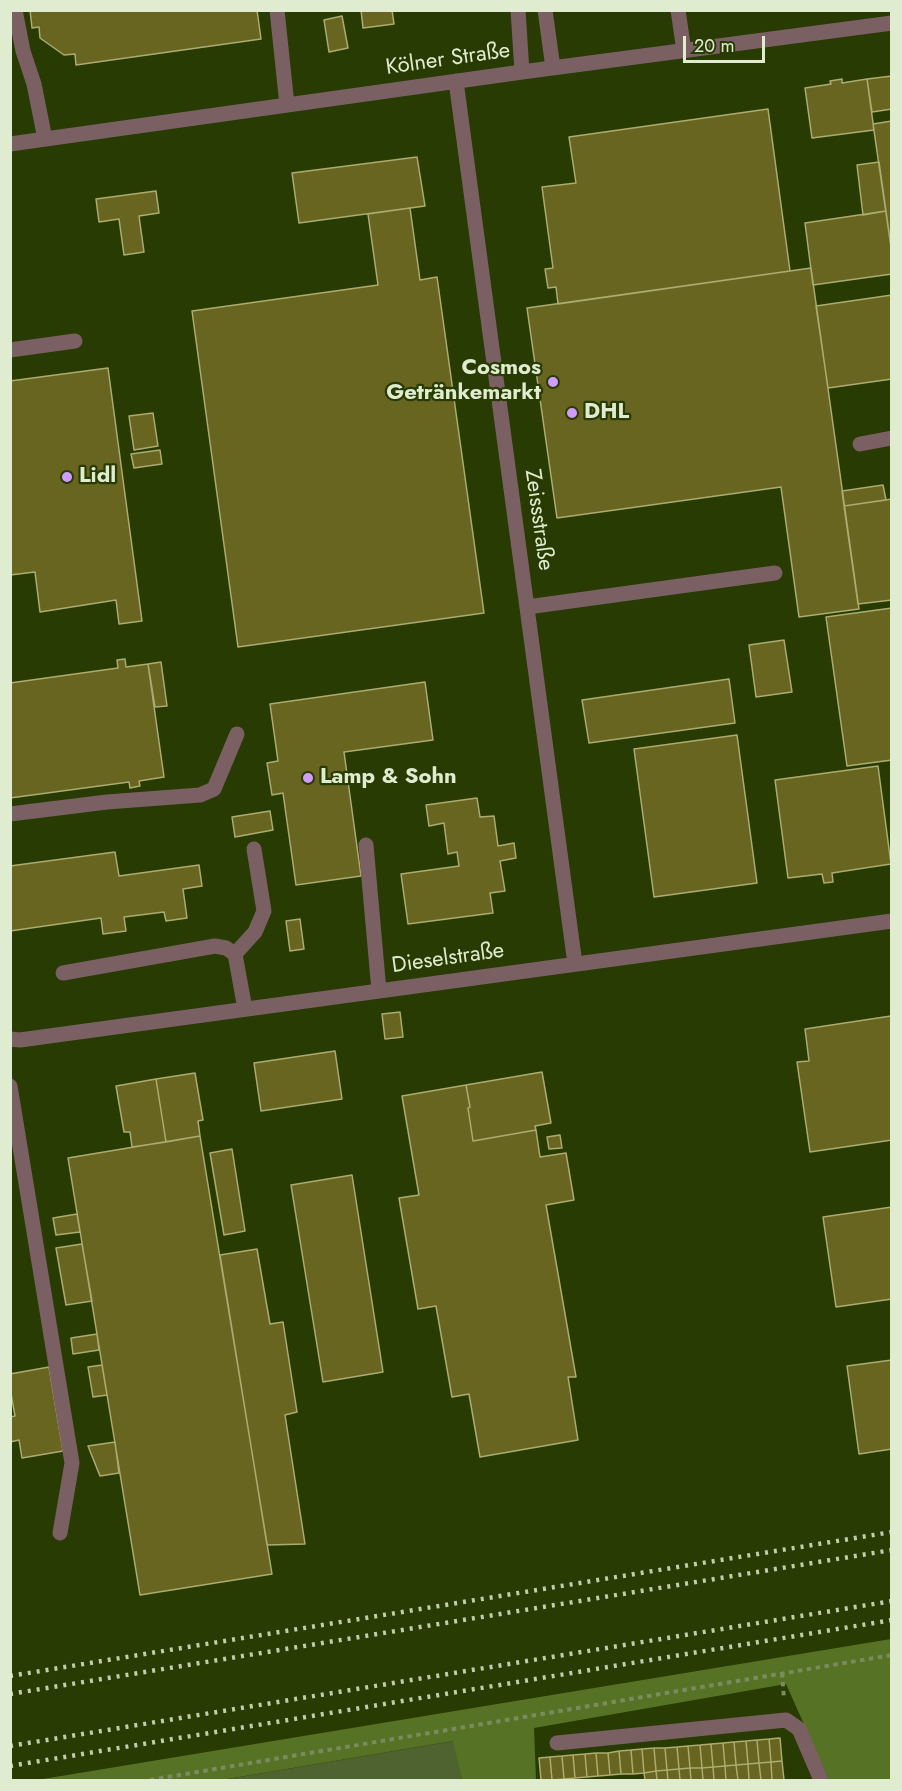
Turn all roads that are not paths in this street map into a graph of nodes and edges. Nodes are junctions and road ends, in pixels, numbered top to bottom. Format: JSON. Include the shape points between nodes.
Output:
{"nodes":[{"id":1,"x":15,"y":10,"type":"edge"},
{"id":2,"x":277,"y":10,"type":"edge"},
{"id":3,"x":518,"y":10,"type":"edge"},
{"id":4,"x":545,"y":10,"type":"edge"},
{"id":5,"x":678,"y":10,"type":"edge"},
{"id":6,"x":891,"y":23,"type":"edge"},
{"id":7,"x":684,"y":51,"type":"junction"},
{"id":8,"x":553,"y":68,"type":"junction"},
{"id":9,"x":522,"y":72,"type":"junction"},
{"id":10,"x":456,"y":81,"type":"junction"},
{"id":11,"x":286,"y":105,"type":"junction"},
{"id":12,"x":45,"y":139,"type":"junction"},
{"id":13,"x":10,"y":144,"type":"edge"},
{"id":14,"x":75,"y":341,"type":"dead end"},
{"id":15,"x":10,"y":350,"type":"edge"},
{"id":16,"x":891,"y":438,"type":"edge"},
{"id":17,"x":860,"y":444,"type":"dead end"},
{"id":18,"x":776,"y":573,"type":"dead end"},
{"id":19,"x":527,"y":607,"type":"junction"},
{"id":20,"x":237,"y":734,"type":"dead end"},
{"id":21,"x":10,"y":814,"type":"edge"},
{"id":22,"x":366,"y":845,"type":"dead end"},
{"id":23,"x":254,"y":849,"type":"dead end"},
{"id":24,"x":891,"y":921,"type":"edge"},
{"id":25,"x":235,"y":954,"type":"junction"},
{"id":26,"x":575,"y":964,"type":"junction"},
{"id":27,"x":63,"y":973,"type":"dead end"},
{"id":28,"x":379,"y":991,"type":"junction"},
{"id":29,"x":245,"y":1009,"type":"junction"},
{"id":30,"x":10,"y":1039,"type":"edge"},
{"id":31,"x":10,"y":1086,"type":"edge"},
{"id":32,"x":60,"y":1533,"type":"dead end"},
{"id":33,"x":557,"y":1743,"type":"dead end"},
{"id":34,"x":821,"y":1780,"type":"edge"}],
"edges":[{"from":1,"to":12,"type":"street"},
{"from":2,"to":11,"type":"street"},
{"from":3,"to":9,"type":"street"},
{"from":4,"to":8,"type":"street"},
{"from":5,"to":7,"type":"street"},
{"from":6,"to":7,"type":"street","name":"Kölner Straße"},
{"from":7,"to":8,"type":"street","name":"Kölner Straße"},
{"from":8,"to":9,"type":"street","name":"Kölner Straße"},
{"from":9,"to":10,"type":"street","name":"Kölner Straße"},
{"from":10,"to":11,"type":"street","name":"Kölner Straße"},
{"from":10,"to":19,"type":"street","name":"Zeissstraße"},
{"from":11,"to":12,"type":"street","name":"Kölner Straße"},
{"from":12,"to":13,"type":"street","name":"Kölner Straße"},
{"from":14,"to":15,"type":"street"},
{"from":16,"to":17,"type":"street"},
{"from":18,"to":19,"type":"street"},
{"from":19,"to":26,"type":"street","name":"Zeissstraße"},
{"from":20,"to":21,"type":"street","via":[[214,789],[200,795]]},
{"from":22,"to":28,"type":"street"},
{"from":23,"to":25,"type":"street","via":[[264,911],[255,932]]},
{"from":24,"to":26,"type":"street","name":"Dieselstraße"},
{"from":25,"to":27,"type":"street","via":[[215,946]]},
{"from":25,"to":29,"type":"street"},
{"from":26,"to":28,"type":"street","name":"Dieselstraße"},
{"from":28,"to":29,"type":"street","name":"Dieselstraße"},
{"from":29,"to":30,"type":"street","name":"Dieselstraße"},
{"from":31,"to":32,"type":"street","via":[[72,1462]]},
{"from":33,"to":34,"type":"street","via":[[786,1720],[799,1729]]}]}
